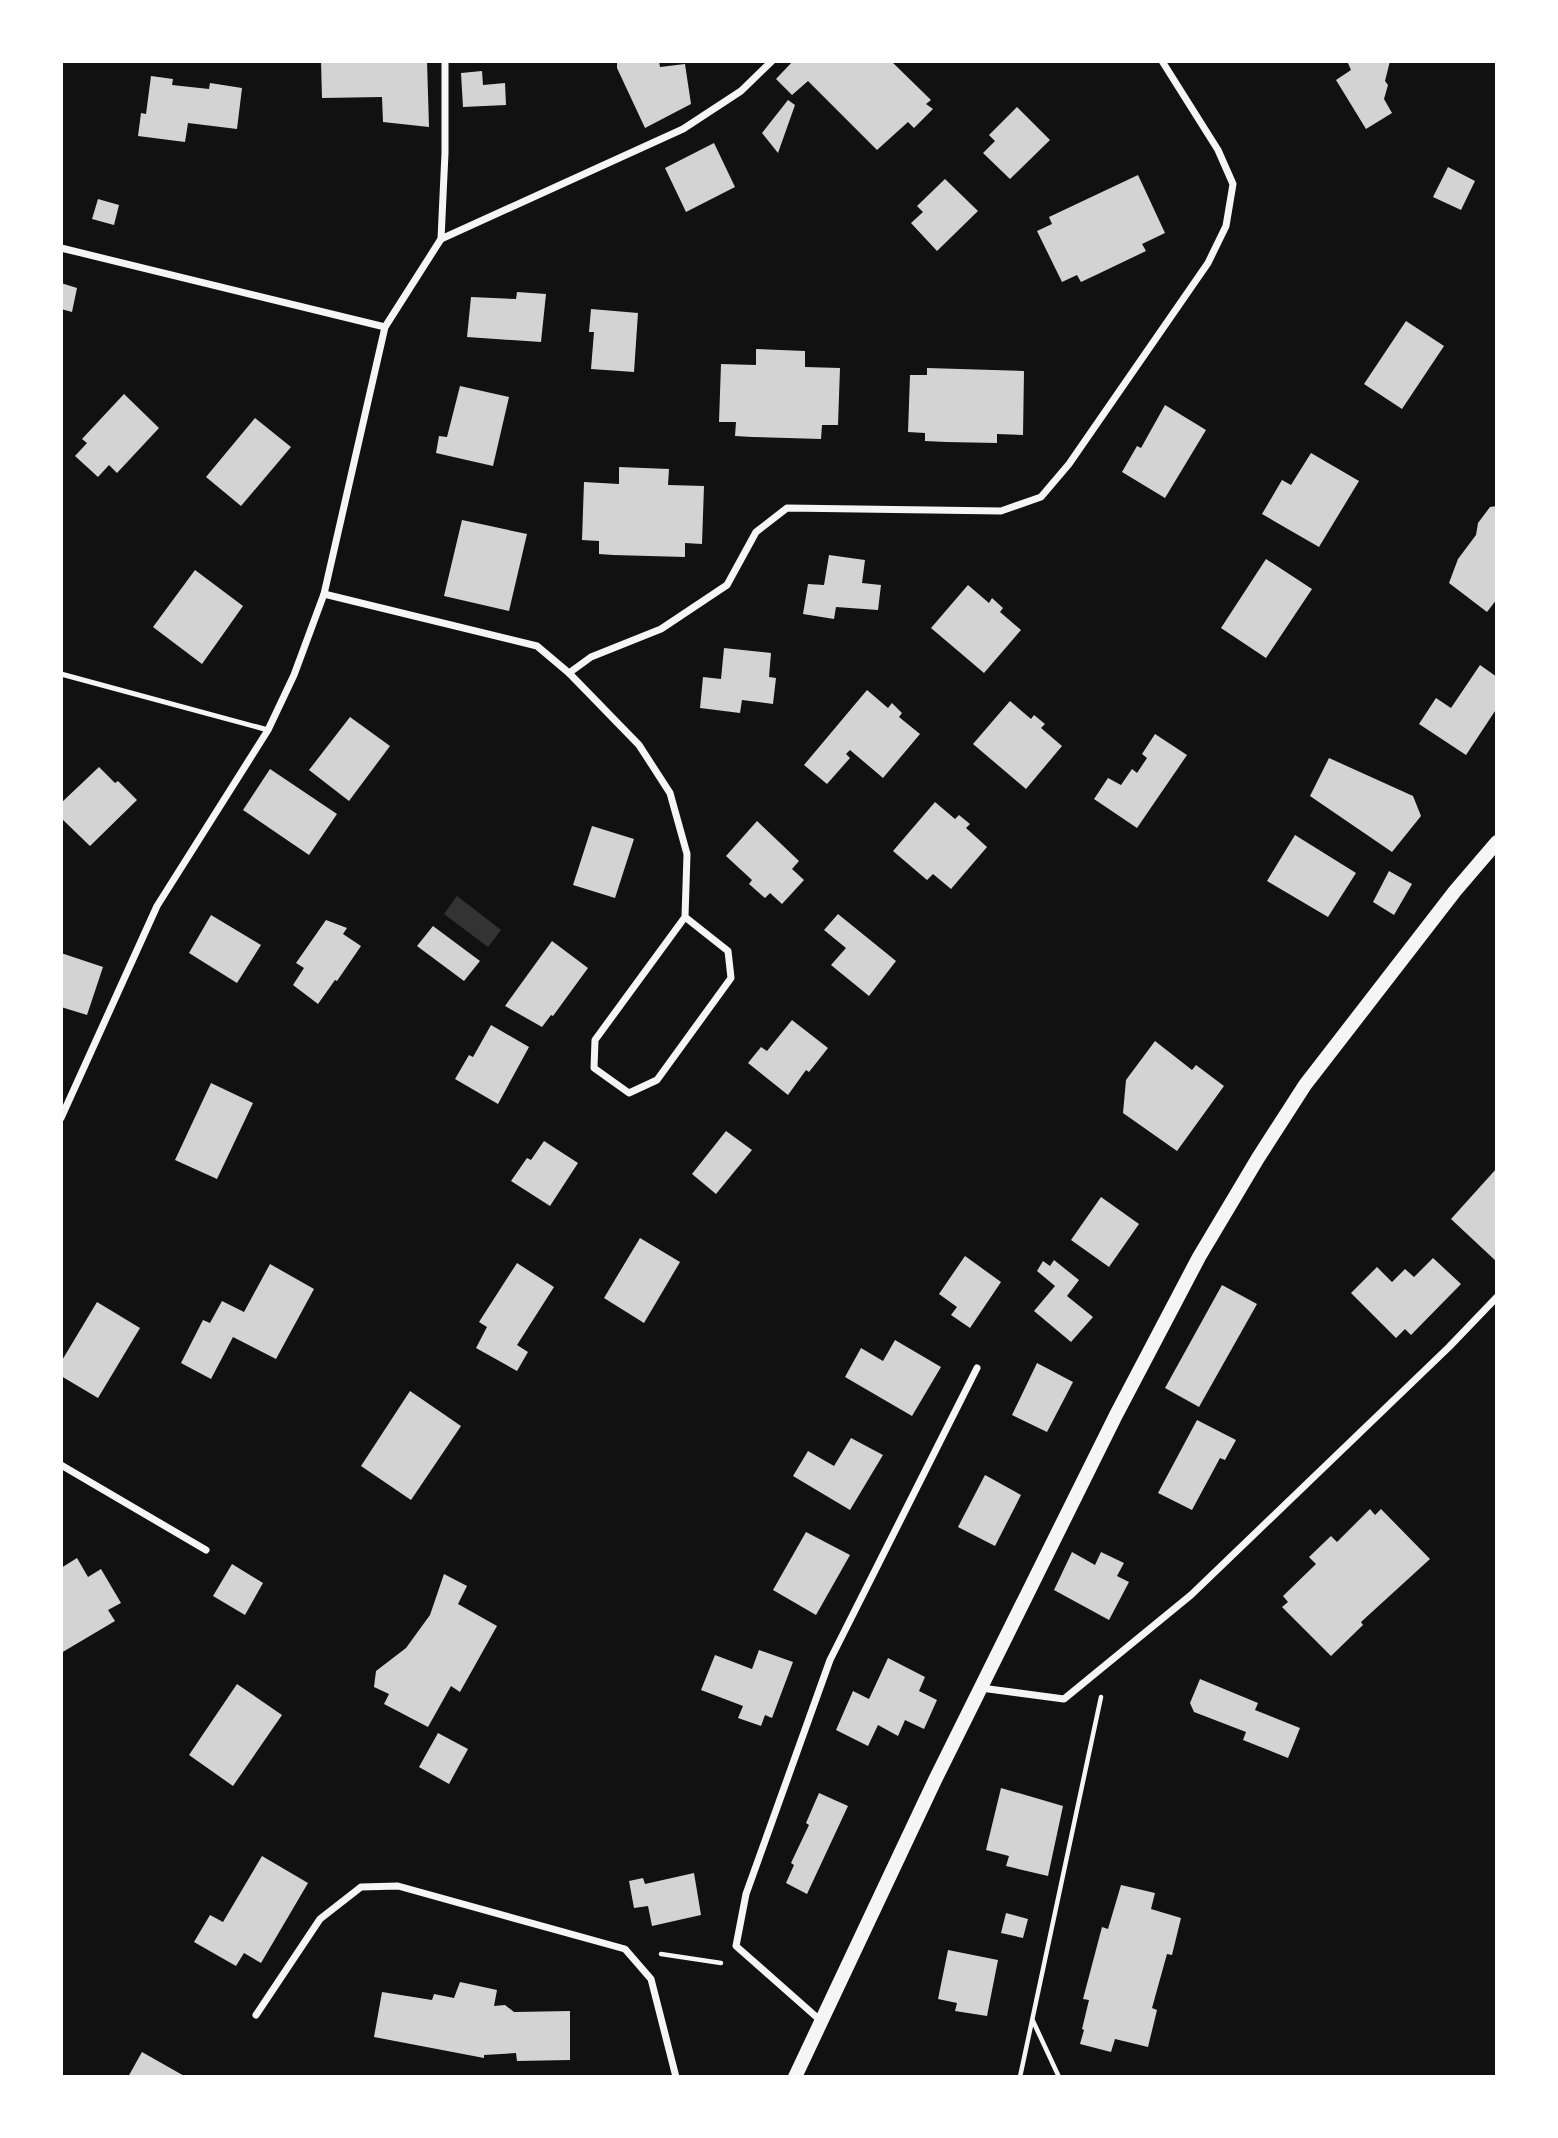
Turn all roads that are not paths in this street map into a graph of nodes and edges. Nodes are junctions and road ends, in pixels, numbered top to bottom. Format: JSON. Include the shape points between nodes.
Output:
{"nodes":[{"id":1,"x":445,"y":61,"type":"edge"},
{"id":2,"x":772,"y":61,"type":"edge"},
{"id":3,"x":1162,"y":61,"type":"edge"},
{"id":4,"x":441,"y":239,"type":"junction"},
{"id":5,"x":61,"y":248,"type":"edge"},
{"id":6,"x":385,"y":327,"type":"junction"},
{"id":7,"x":324,"y":594,"type":"junction"},
{"id":8,"x":569,"y":673,"type":"junction"},
{"id":9,"x":61,"y":674,"type":"edge"},
{"id":10,"x":268,"y":730,"type":"junction"},
{"id":11,"x":1497,"y":842,"type":"edge"},
{"id":12,"x":685,"y":917,"type":"junction"},
{"id":13,"x":61,"y":1118,"type":"edge"},
{"id":14,"x":1497,"y":1297,"type":"edge"},
{"id":15,"x":977,"y":1368,"type":"dead end"},
{"id":16,"x":61,"y":1465,"type":"edge"},
{"id":17,"x":206,"y":1550,"type":"dead end"},
{"id":18,"x":981,"y":1688,"type":"junction"},
{"id":19,"x":256,"y":2015,"type":"dead end"},
{"id":20,"x":821,"y":2022,"type":"junction"},
{"id":21,"x":676,"y":2077,"type":"edge"},
{"id":22,"x":794,"y":2077,"type":"edge"}],
"edges":[{"from":1,"to":4,"type":"street"},
{"from":2,"to":4,"type":"street","via":[[741,92],[683,129]]},
{"from":3,"to":8,"type":"street","via":[[1218,150],[1233,184],[1226,226],[1208,262],[1069,464],[1041,497],[1001,511],[787,508],[756,531],[727,585],[661,629],[591,657]]},
{"from":4,"to":6,"type":"street"},
{"from":5,"to":6,"type":"street"},
{"from":6,"to":7,"type":"street"},
{"from":7,"to":8,"type":"street","via":[[537,646]]},
{"from":7,"to":10,"type":"street"},
{"from":8,"to":12,"type":"street","via":[[639,746],[670,793],[687,854]]},
{"from":9,"to":10,"type":"lane"},
{"from":10,"to":13,"type":"street","via":[[157,906]]},
{"from":11,"to":18,"type":"main road","via":[[1340,1038],[1258,1158],[1199,1256],[1122,1403]]},
{"from":12,"to":12,"type":"street","via":[[595,1040],[594,1068],[629,1093],[657,1080],[732,978],[727,951]]},
{"from":14,"to":18,"type":"street","via":[[1191,1595],[1064,1699]]},
{"from":15,"to":20,"type":"street","via":[[830,1660],[746,1894],[736,1947]]},
{"from":16,"to":17,"type":"street"},
{"from":18,"to":20,"type":"main road"},
{"from":19,"to":21,"type":"street","via":[[320,1919],[361,1887],[398,1886],[625,1949],[651,1979]]},
{"from":20,"to":22,"type":"main road"}]}
